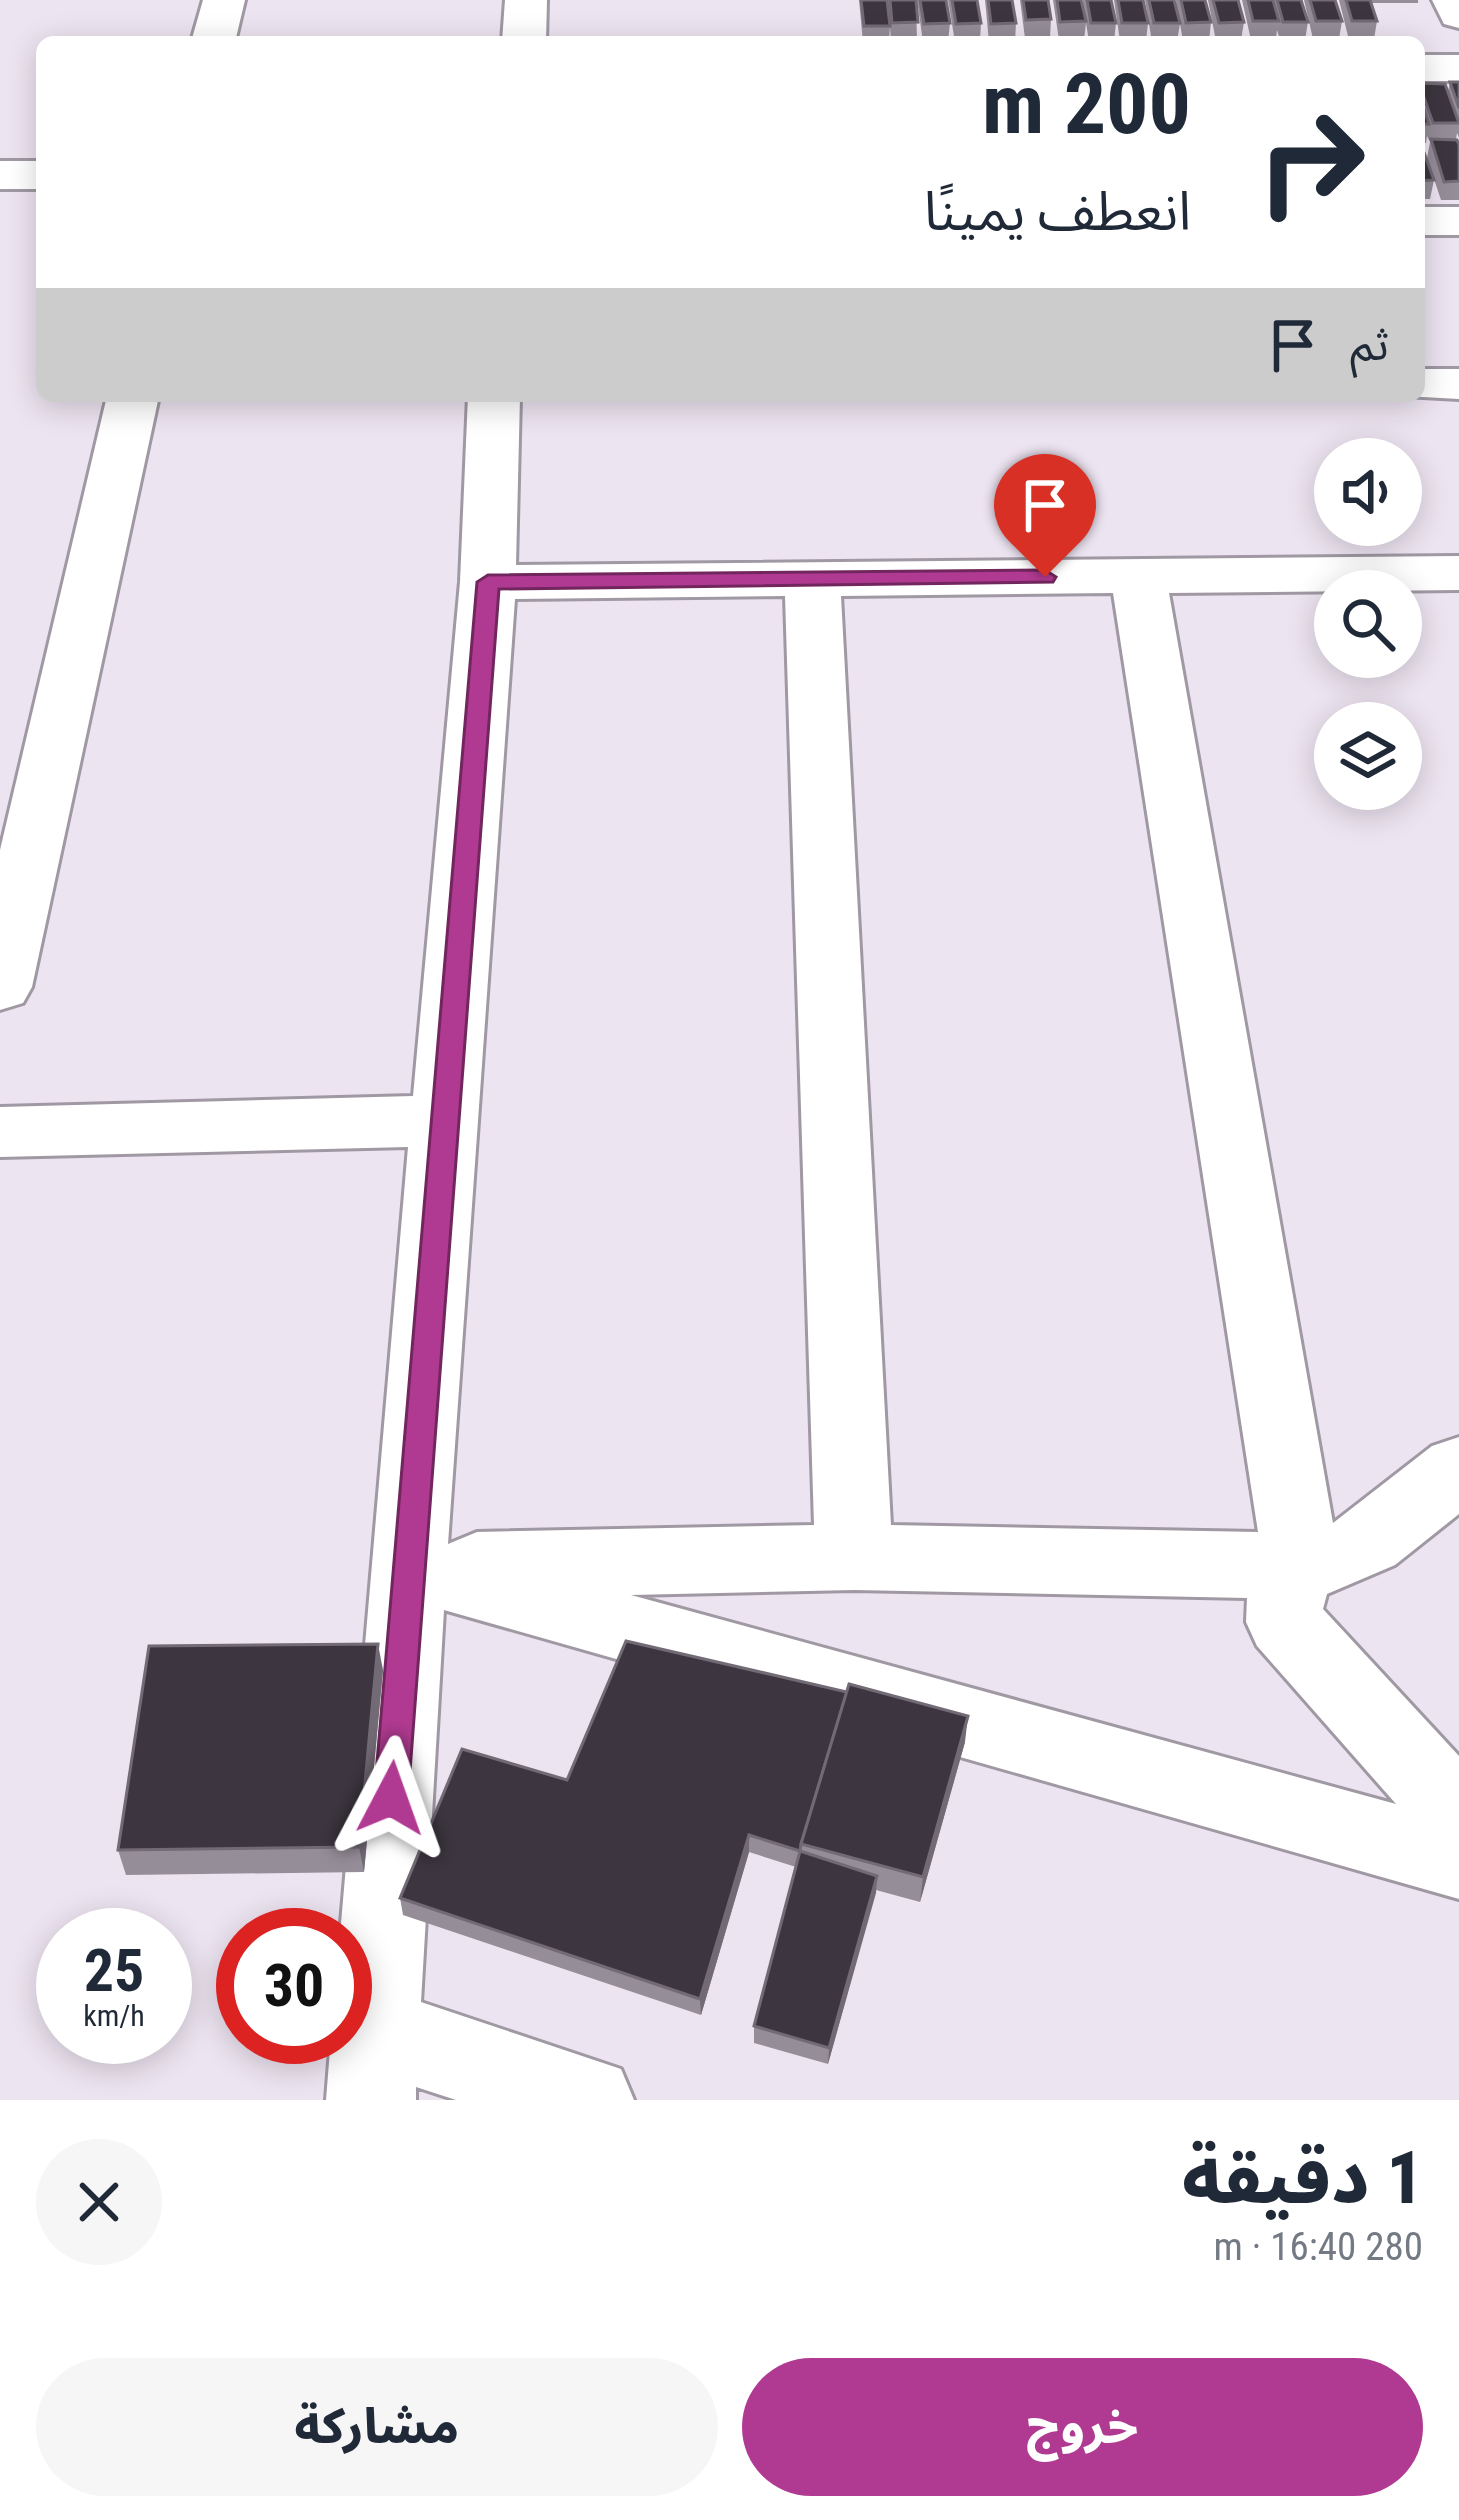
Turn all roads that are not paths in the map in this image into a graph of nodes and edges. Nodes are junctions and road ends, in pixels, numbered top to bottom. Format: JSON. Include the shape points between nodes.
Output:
{"nodes":[{"id":1,"x":224,"y":0,"type":"edge"},
{"id":2,"x":526,"y":0,"type":"edge"},
{"id":3,"x":1453,"y":0,"type":"edge"},
{"id":4,"x":1459,"y":15,"type":"edge"},
{"id":5,"x":215,"y":36,"type":"edge"},
{"id":6,"x":524,"y":36,"type":"edge"},
{"id":7,"x":1425,"y":68,"type":"edge"},
{"id":8,"x":1459,"y":68,"type":"edge"},
{"id":9,"x":0,"y":175,"type":"edge"},
{"id":10,"x":36,"y":175,"type":"edge"},
{"id":11,"x":1425,"y":221,"type":"edge"},
{"id":12,"x":1459,"y":221,"type":"edge"},
{"id":13,"x":1425,"y":384,"type":"edge"},
{"id":14,"x":1459,"y":384,"type":"edge"},
{"id":15,"x":131,"y":402,"type":"edge"},
{"id":16,"x":494,"y":402,"type":"edge"},
{"id":17,"x":1459,"y":573,"type":"edge"},
{"id":18,"x":1138,"y":576,"type":"junction"},
{"id":19,"x":812,"y":579,"type":"junction"},
{"id":20,"x":488,"y":582,"type":"junction"},
{"id":21,"x":25,"y":762,"type":"edge"},
{"id":22,"x":0,"y":987,"type":"edge"},
{"id":23,"x":443,"y":1121,"type":"junction"},
{"id":24,"x":0,"y":1132,"type":"edge"},
{"id":25,"x":1459,"y":1468,"type":"edge"},
{"id":26,"x":854,"y":1557,"type":"junction"},
{"id":27,"x":1302,"y":1566,"type":"junction"},
{"id":28,"x":408,"y":1567,"type":"junction"},
{"id":29,"x":1459,"y":1815,"type":"edge"},
{"id":30,"x":1459,"y":1860,"type":"edge"},
{"id":31,"x":372,"y":2065,"type":"edge"},
{"id":32,"x":589,"y":2100,"type":"edge"}],
"edges":[{"from":1,"to":5,"type":"street"},
{"from":2,"to":6,"type":"street"},
{"from":3,"to":4,"type":"street"},
{"from":7,"to":8,"type":"street"},
{"from":9,"to":10,"type":"street"},
{"from":11,"to":12,"type":"street"},
{"from":13,"to":14,"type":"street"},
{"from":15,"to":21,"type":"street"},
{"from":16,"to":20,"type":"street"},
{"from":17,"to":18,"type":"street"},
{"from":18,"to":19,"type":"street"},
{"from":18,"to":27,"type":"street"},
{"from":19,"to":20,"type":"street"},
{"from":19,"to":26,"type":"street"},
{"from":20,"to":23,"type":"street"},
{"from":21,"to":22,"type":"street"},
{"from":23,"to":24,"type":"street"},
{"from":23,"to":28,"type":"street"},
{"from":25,"to":27,"type":"street","via":[[1362,1548]]},
{"from":26,"to":27,"type":"street"},
{"from":26,"to":28,"type":"street"},
{"from":27,"to":29,"type":"street","via":[[1282,1607],[1285,1622]]},
{"from":28,"to":30,"type":"street"},
{"from":28,"to":31,"type":"street"},
{"from":31,"to":32,"type":"street"}]}
